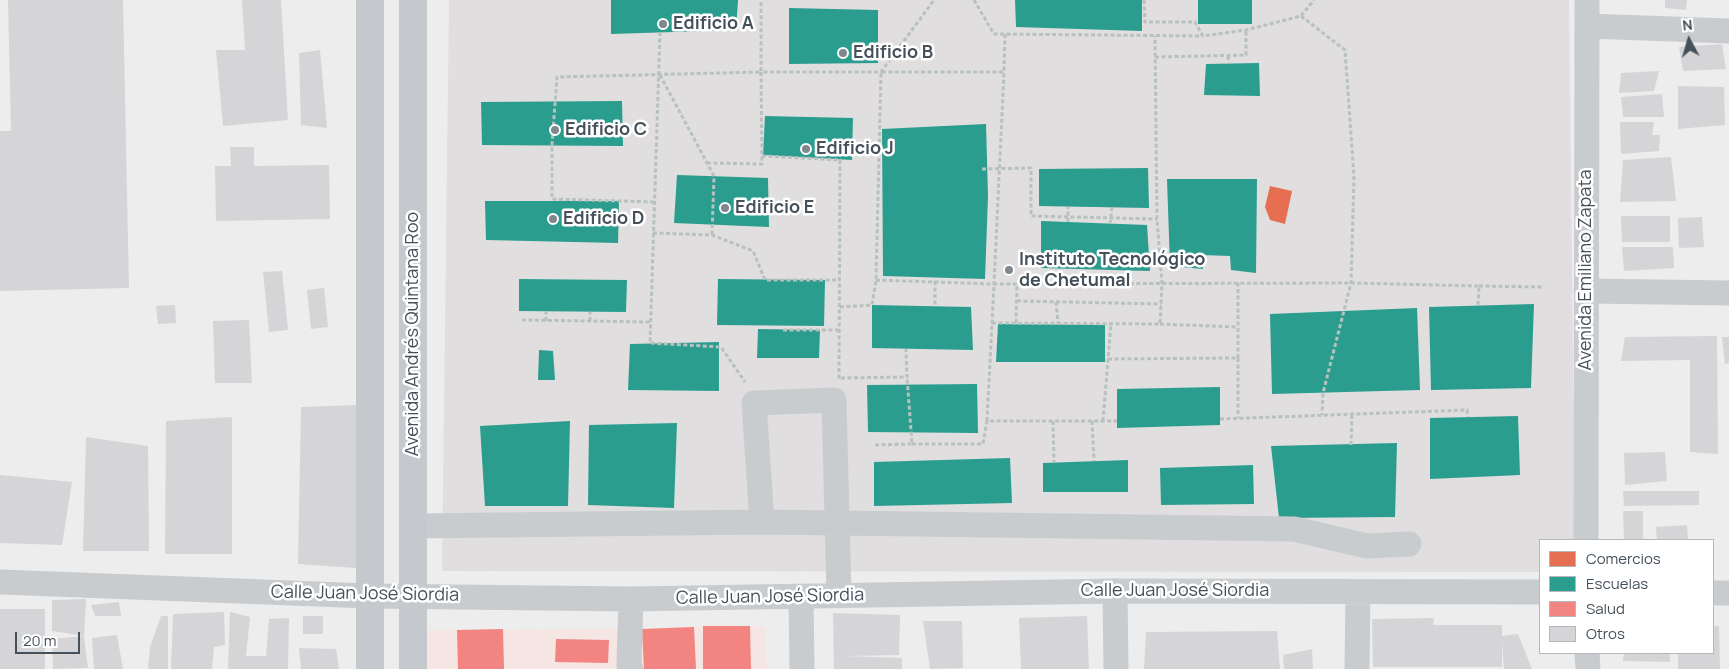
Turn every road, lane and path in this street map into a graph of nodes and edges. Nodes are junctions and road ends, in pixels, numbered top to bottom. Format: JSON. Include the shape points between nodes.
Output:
{"nodes":[{"id":1,"x":370,"y":0,"type":"edge"},
{"id":2,"x":413,"y":0,"type":"edge"},
{"id":3,"x":761,"y":0,"type":"edge"},
{"id":4,"x":934,"y":0,"type":"edge"},
{"id":5,"x":974,"y":0,"type":"edge"},
{"id":6,"x":1144,"y":0,"type":"edge"},
{"id":7,"x":1314,"y":0,"type":"edge"},
{"id":8,"x":1588,"y":0,"type":"edge"},
{"id":9,"x":1301,"y":16,"type":"junction"},
{"id":10,"x":1588,"y":26,"type":"junction"},
{"id":11,"x":1246,"y":30,"type":"junction"},
{"id":12,"x":1729,"y":31,"type":"edge"},
{"id":13,"x":660,"y":32,"type":"dead end"},
{"id":14,"x":1005,"y":34,"type":"junction"},
{"id":15,"x":1155,"y":36,"type":"junction"},
{"id":16,"x":1203,"y":36,"type":"junction"},
{"id":17,"x":1228,"y":56,"type":"junction"},
{"id":18,"x":1156,"y":57,"type":"junction"},
{"id":19,"x":1228,"y":64,"type":"dead end"},
{"id":20,"x":761,"y":72,"type":"junction"},
{"id":21,"x":881,"y":72,"type":"junction"},
{"id":22,"x":1004,"y":72,"type":"junction"},
{"id":23,"x":659,"y":75,"type":"junction"},
{"id":24,"x":762,"y":156,"type":"junction"},
{"id":25,"x":707,"y":163,"type":"junction"},
{"id":26,"x":999,"y":168,"type":"junction"},
{"id":27,"x":982,"y":169,"type":"dead end"},
{"id":28,"x":654,"y":202,"type":"junction"},
{"id":29,"x":1068,"y":207,"type":"dead end"},
{"id":30,"x":1112,"y":208,"type":"dead end"},
{"id":31,"x":1067,"y":217,"type":"junction"},
{"id":32,"x":1110,"y":218,"type":"junction"},
{"id":33,"x":1157,"y":219,"type":"junction"},
{"id":34,"x":1068,"y":222,"type":"dead end"},
{"id":35,"x":1110,"y":224,"type":"dead end"},
{"id":36,"x":653,"y":233,"type":"junction"},
{"id":37,"x":712,"y":235,"type":"junction"},
{"id":38,"x":840,"y":280,"type":"junction"},
{"id":39,"x":876,"y":280,"type":"junction"},
{"id":40,"x":935,"y":281,"type":"junction"},
{"id":41,"x":1351,"y":282,"type":"junction"},
{"id":42,"x":1162,"y":283,"type":"junction"},
{"id":43,"x":1238,"y":283,"type":"junction"},
{"id":44,"x":994,"y":284,"type":"junction"},
{"id":45,"x":1017,"y":284,"type":"junction"},
{"id":46,"x":1479,"y":286,"type":"junction"},
{"id":47,"x":1542,"y":287,"type":"dead end"},
{"id":48,"x":1586,"y":291,"type":"junction"},
{"id":49,"x":1729,"y":293,"type":"edge"},
{"id":50,"x":1017,"y":301,"type":"junction"},
{"id":51,"x":1056,"y":302,"type":"junction"},
{"id":52,"x":1161,"y":304,"type":"junction"},
{"id":53,"x":1478,"y":305,"type":"dead end"},
{"id":54,"x":935,"y":306,"type":"dead end"},
{"id":55,"x":840,"y":307,"type":"junction"},
{"id":56,"x":546,"y":312,"type":"dead end"},
{"id":57,"x":590,"y":312,"type":"dead end"},
{"id":58,"x":522,"y":320,"type":"dead end"},
{"id":59,"x":546,"y":321,"type":"junction"},
{"id":60,"x":590,"y":321,"type":"junction"},
{"id":61,"x":651,"y":322,"type":"junction"},
{"id":62,"x":992,"y":323,"type":"junction"},
{"id":63,"x":1016,"y":323,"type":"junction"},
{"id":64,"x":1058,"y":323,"type":"junction"},
{"id":65,"x":1111,"y":323,"type":"junction"},
{"id":66,"x":1160,"y":324,"type":"junction"},
{"id":67,"x":1238,"y":327,"type":"junction"},
{"id":68,"x":783,"y":330,"type":"dead end"},
{"id":69,"x":840,"y":330,"type":"junction"},
{"id":70,"x":906,"y":348,"type":"dead end"},
{"id":71,"x":1238,"y":358,"type":"junction"},
{"id":72,"x":1108,"y":359,"type":"junction"},
{"id":73,"x":907,"y":377,"type":"junction"},
{"id":74,"x":839,"y":378,"type":"junction"},
{"id":75,"x":746,"y":384,"type":"dead end"},
{"id":76,"x":839,"y":384,"type":"dead end"},
{"id":77,"x":1352,"y":414,"type":"junction"},
{"id":78,"x":1322,"y":415,"type":"junction"},
{"id":79,"x":1468,"y":417,"type":"dead end"},
{"id":80,"x":1220,"y":418,"type":"dead end"},
{"id":81,"x":1238,"y":418,"type":"junction"},
{"id":82,"x":986,"y":421,"type":"junction"},
{"id":83,"x":1053,"y":421,"type":"junction"},
{"id":84,"x":1092,"y":421,"type":"junction"},
{"id":85,"x":1103,"y":421,"type":"junction"},
{"id":86,"x":1117,"y":421,"type":"dead end"},
{"id":87,"x":912,"y":444,"type":"junction"},
{"id":88,"x":875,"y":445,"type":"dead end"},
{"id":89,"x":1351,"y":445,"type":"dead end"},
{"id":90,"x":1094,"y":461,"type":"dead end"},
{"id":91,"x":1054,"y":462,"type":"dead end"},
{"id":92,"x":762,"y":522,"type":"junction"},
{"id":93,"x":838,"y":522,"type":"junction"},
{"id":94,"x":413,"y":526,"type":"junction"},
{"id":95,"x":1586,"y":539,"type":"edge"},
{"id":96,"x":1409,"y":544,"type":"dead end"},
{"id":97,"x":0,"y":582,"type":"edge"},
{"id":98,"x":1115,"y":590,"type":"junction"},
{"id":99,"x":1358,"y":592,"type":"junction"},
{"id":100,"x":1539,"y":592,"type":"edge"},
{"id":101,"x":1714,"y":592,"type":"edge"},
{"id":102,"x":1729,"y":593,"type":"edge"},
{"id":103,"x":413,"y":595,"type":"junction"},
{"id":104,"x":370,"y":596,"type":"junction"},
{"id":105,"x":839,"y":596,"type":"junction"},
{"id":106,"x":801,"y":597,"type":"junction"},
{"id":107,"x":631,"y":599,"type":"junction"},
{"id":108,"x":1587,"y":654,"type":"edge"},
{"id":109,"x":370,"y":669,"type":"edge"},
{"id":110,"x":413,"y":669,"type":"edge"},
{"id":111,"x":631,"y":669,"type":"edge"},
{"id":112,"x":802,"y":669,"type":"edge"},
{"id":113,"x":1116,"y":669,"type":"edge"},
{"id":114,"x":1357,"y":669,"type":"edge"},
{"id":115,"x":1588,"y":669,"type":"edge"}],
"edges":[{"from":1,"to":104,"type":"main road"},
{"from":2,"to":94,"type":"main road","name":"Avenida Andrés Quintana Roo"},
{"from":3,"to":20,"type":"path"},
{"from":4,"to":21,"type":"path"},
{"from":5,"to":14,"type":"path","via":[[994,34]]},
{"from":6,"to":16,"type":"path","via":[[1145,22],[1195,22]]},
{"from":7,"to":9,"type":"path"},
{"from":8,"to":10,"type":"street","name":"Avenida Emiliano Zapata"},
{"from":9,"to":11,"type":"path"},
{"from":9,"to":41,"type":"path","via":[[1345,50],[1354,177]]},
{"from":10,"to":12,"type":"street"},
{"from":10,"to":48,"type":"street","name":"Avenida Emiliano Zapata"},
{"from":11,"to":16,"type":"path"},
{"from":11,"to":17,"type":"path","via":[[1246,55]]},
{"from":13,"to":23,"type":"path"},
{"from":14,"to":15,"type":"path"},
{"from":14,"to":22,"type":"path"},
{"from":15,"to":16,"type":"path"},
{"from":15,"to":18,"type":"path"},
{"from":17,"to":18,"type":"path"},
{"from":17,"to":19,"type":"path"},
{"from":18,"to":33,"type":"path"},
{"from":20,"to":21,"type":"path"},
{"from":20,"to":23,"type":"path"},
{"from":20,"to":24,"type":"path"},
{"from":21,"to":22,"type":"path"},
{"from":21,"to":39,"type":"path"},
{"from":22,"to":26,"type":"path"},
{"from":23,"to":25,"type":"path"},
{"from":23,"to":28,"type":"path"},
{"from":23,"to":28,"type":"path","via":[[557,77],[552,144],[552,199]]},
{"from":24,"to":25,"type":"path","via":[[762,164]]},
{"from":24,"to":38,"type":"path","via":[[840,160]]},
{"from":25,"to":37,"type":"path","via":[[714,176]]},
{"from":26,"to":27,"type":"path"},
{"from":26,"to":31,"type":"path","via":[[1031,168],[1031,216]]},
{"from":26,"to":44,"type":"path"},
{"from":28,"to":36,"type":"path"},
{"from":29,"to":31,"type":"path"},
{"from":30,"to":32,"type":"path"},
{"from":31,"to":32,"type":"path"},
{"from":31,"to":34,"type":"path"},
{"from":32,"to":33,"type":"path"},
{"from":32,"to":35,"type":"path"},
{"from":33,"to":42,"type":"path"},
{"from":36,"to":37,"type":"path"},
{"from":36,"to":61,"type":"path"},
{"from":37,"to":38,"type":"path","via":[[753,251],[765,280]]},
{"from":38,"to":55,"type":"path"},
{"from":39,"to":40,"type":"path"},
{"from":39,"to":55,"type":"path","via":[[872,305]]},
{"from":40,"to":44,"type":"path"},
{"from":40,"to":54,"type":"path"},
{"from":41,"to":43,"type":"path"},
{"from":41,"to":46,"type":"path"},
{"from":41,"to":78,"type":"path","via":[[1323,393]]},
{"from":42,"to":43,"type":"path"},
{"from":42,"to":45,"type":"path"},
{"from":42,"to":52,"type":"path"},
{"from":43,"to":67,"type":"path"},
{"from":44,"to":45,"type":"path"},
{"from":44,"to":62,"type":"path"},
{"from":45,"to":50,"type":"path"},
{"from":46,"to":47,"type":"path"},
{"from":46,"to":53,"type":"path"},
{"from":48,"to":49,"type":"street"},
{"from":48,"to":95,"type":"street","name":"Avenida Emiliano Zapata"},
{"from":50,"to":51,"type":"path"},
{"from":50,"to":63,"type":"path"},
{"from":51,"to":52,"type":"path"},
{"from":51,"to":64,"type":"path"},
{"from":52,"to":66,"type":"path"},
{"from":55,"to":69,"type":"path"},
{"from":56,"to":59,"type":"path"},
{"from":57,"to":60,"type":"path"},
{"from":58,"to":59,"type":"path"},
{"from":59,"to":60,"type":"path"},
{"from":60,"to":61,"type":"path"},
{"from":61,"to":75,"type":"path","via":[[650,343],[721,347]]},
{"from":62,"to":63,"type":"path"},
{"from":62,"to":82,"type":"path"},
{"from":63,"to":64,"type":"path"},
{"from":64,"to":65,"type":"path"},
{"from":65,"to":66,"type":"path"},
{"from":65,"to":72,"type":"path"},
{"from":66,"to":67,"type":"path"},
{"from":67,"to":71,"type":"path"},
{"from":68,"to":69,"type":"path"},
{"from":69,"to":74,"type":"path"},
{"from":70,"to":73,"type":"path"},
{"from":71,"to":72,"type":"path"},
{"from":71,"to":81,"type":"path"},
{"from":72,"to":85,"type":"path"},
{"from":73,"to":74,"type":"path"},
{"from":73,"to":87,"type":"path"},
{"from":74,"to":76,"type":"path"},
{"from":77,"to":78,"type":"path"},
{"from":77,"to":79,"type":"path","via":[[1467,410]]},
{"from":77,"to":89,"type":"path"},
{"from":78,"to":81,"type":"path"},
{"from":80,"to":81,"type":"path"},
{"from":82,"to":83,"type":"path"},
{"from":82,"to":87,"type":"path","via":[[983,444]]},
{"from":83,"to":84,"type":"path"},
{"from":83,"to":91,"type":"path"},
{"from":84,"to":85,"type":"path"},
{"from":84,"to":90,"type":"path"},
{"from":85,"to":86,"type":"path"},
{"from":87,"to":88,"type":"path"},
{"from":92,"to":93,"type":"street"},
{"from":92,"to":93,"type":"street","via":[[754,403],[834,400]]},
{"from":92,"to":94,"type":"street"},
{"from":93,"to":96,"type":"street","via":[[1294,529],[1368,546]]},
{"from":93,"to":105,"type":"street"},
{"from":94,"to":103,"type":"main road","name":"Avenida Andrés Quintana Roo"},
{"from":97,"to":104,"type":"street","name":"Calle Juan José Siordia"},
{"from":98,"to":99,"type":"street","name":"Calle Juan José Siordia"},
{"from":98,"to":105,"type":"street","name":"Calle Juan José Siordia"},
{"from":98,"to":113,"type":"street"},
{"from":99,"to":100,"type":"street","name":"Calle Juan José Siordia"},
{"from":99,"to":114,"type":"street"},
{"from":101,"to":102,"type":"street"},
{"from":103,"to":104,"type":"street","name":"Calle Juan José Siordia"},
{"from":103,"to":107,"type":"street","name":"Calle Juan José Siordia"},
{"from":103,"to":110,"type":"main road","name":"Avenida Andrés Quintana Roo"},
{"from":104,"to":109,"type":"main road"},
{"from":105,"to":106,"type":"street","name":"Calle Juan José Siordia"},
{"from":106,"to":107,"type":"street","name":"Calle Juan José Siordia"},
{"from":106,"to":112,"type":"street"},
{"from":107,"to":111,"type":"street","via":[[628,665]]},
{"from":108,"to":115,"type":"street"}]}
